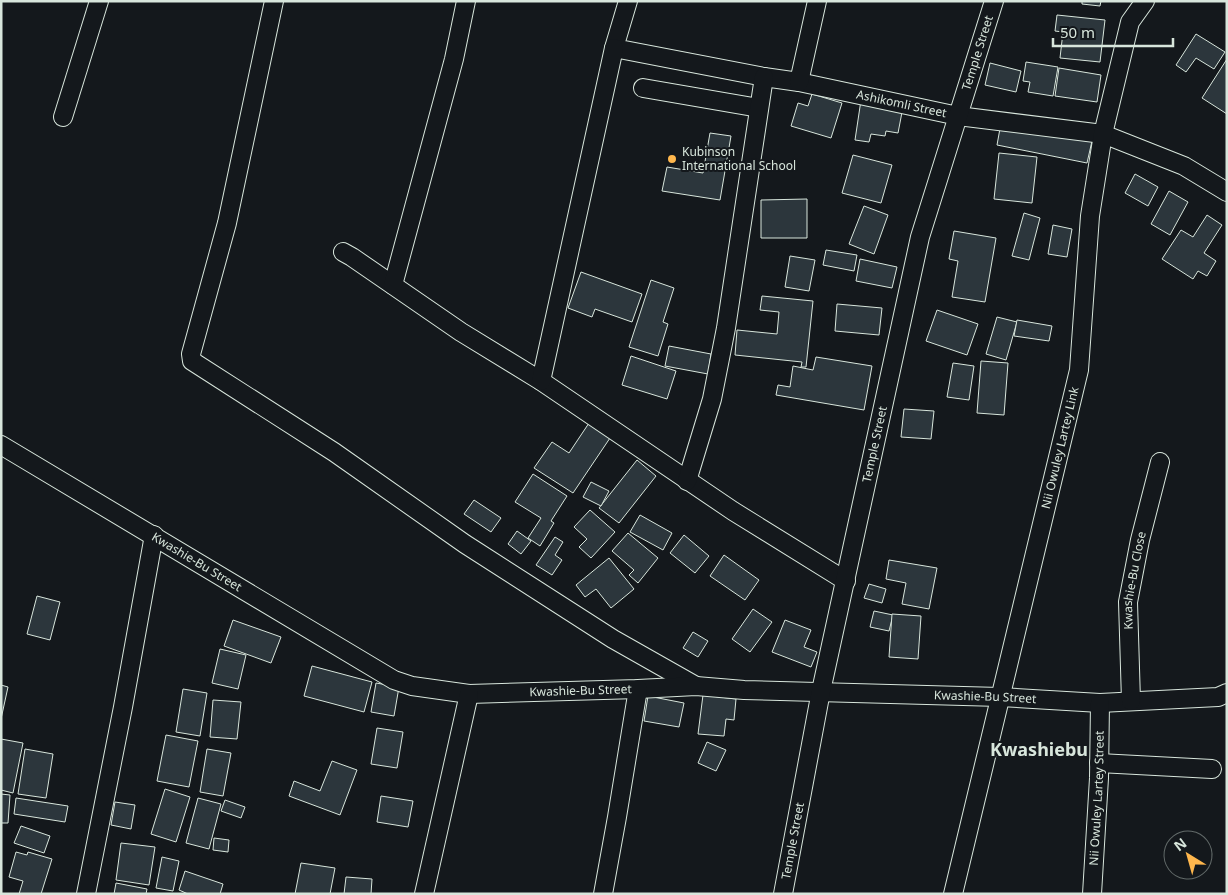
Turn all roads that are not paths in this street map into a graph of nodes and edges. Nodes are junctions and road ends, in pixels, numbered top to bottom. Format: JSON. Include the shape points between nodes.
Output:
{"nodes":[{"id":1,"x":99,"y":1,"type":"edge"},
{"id":2,"x":274,"y":1,"type":"edge"},
{"id":3,"x":466,"y":1,"type":"edge"},
{"id":4,"x":628,"y":1,"type":"edge"},
{"id":5,"x":817,"y":1,"type":"edge"},
{"id":6,"x":994,"y":1,"type":"edge"},
{"id":7,"x":1145,"y":1,"type":"edge"},
{"id":8,"x":614,"y":48,"type":"junction"},
{"id":9,"x":764,"y":76,"type":"junction"},
{"id":10,"x":799,"y":82,"type":"junction"},
{"id":11,"x":642,"y":88,"type":"dead end"},
{"id":12,"x":759,"y":108,"type":"junction"},
{"id":13,"x":958,"y":116,"type":"junction"},
{"id":14,"x":64,"y":117,"type":"dead end"},
{"id":15,"x":1103,"y":134,"type":"junction"},
{"id":16,"x":1227,"y":192,"type":"edge"},
{"id":17,"x":343,"y":252,"type":"dead end"},
{"id":18,"x":393,"y":285,"type":"junction"},
{"id":19,"x":540,"y":381,"type":"junction"},
{"id":20,"x":2,"y":452,"type":"edge"},
{"id":21,"x":1160,"y":462,"type":"dead end"},
{"id":22,"x":687,"y":481,"type":"junction"},
{"id":23,"x":154,"y":535,"type":"junction"},
{"id":24,"x":846,"y":581,"type":"junction"},
{"id":25,"x":696,"y":686,"type":"junction"},
{"id":26,"x":638,"y":689,"type":"junction"},
{"id":27,"x":821,"y":691,"type":"junction"},
{"id":28,"x":1227,"y":693,"type":"edge"},
{"id":29,"x":469,"y":694,"type":"junction"},
{"id":30,"x":1000,"y":697,"type":"junction"},
{"id":31,"x":1131,"y":701,"type":"junction"},
{"id":32,"x":1100,"y":703,"type":"junction"},
{"id":33,"x":1099,"y":763,"type":"junction"},
{"id":34,"x":1212,"y":769,"type":"dead end"},
{"id":35,"x":86,"y":894,"type":"edge"},
{"id":36,"x":424,"y":894,"type":"edge"},
{"id":37,"x":602,"y":894,"type":"edge"},
{"id":38,"x":783,"y":894,"type":"edge"},
{"id":39,"x":953,"y":894,"type":"edge"},
{"id":40,"x":1092,"y":894,"type":"edge"}],
"edges":[{"from":1,"to":14,"type":"street"},
{"from":2,"to":25,"type":"street","via":[[227,223],[191,354],[192,361],[334,452],[473,550],[613,639]]},
{"from":3,"to":18,"type":"street","via":[[454,59]]},
{"from":4,"to":8,"type":"street"},
{"from":5,"to":10,"type":"street"},
{"from":6,"to":13,"type":"street","name":"Temple Street"},
{"from":7,"to":15,"type":"street","name":"Nii Owuley Lartey Link","via":[[1130,22]]},
{"from":8,"to":9,"type":"street","name":"Ashikomli Street"},
{"from":8,"to":19,"type":"street"},
{"from":9,"to":10,"type":"street","name":"Ashikomli Street"},
{"from":9,"to":12,"type":"street"},
{"from":10,"to":13,"type":"street","name":"Ashikomli Street"},
{"from":11,"to":12,"type":"street"},
{"from":12,"to":22,"type":"street","via":[[726,328],[712,399]]},
{"from":13,"to":15,"type":"street","name":"Ashikomli Street"},
{"from":13,"to":24,"type":"street","name":"Temple Street","via":[[920,238]]},
{"from":15,"to":16,"type":"street","name":"Ashikomli Street","via":[[1184,166]]},
{"from":15,"to":30,"type":"street","name":"Nii Owuley Lartey Link","via":[[1090,216],[1079,370]]},
{"from":17,"to":18,"type":"street"},
{"from":18,"to":19,"type":"street"},
{"from":19,"to":22,"type":"street"},
{"from":20,"to":23,"type":"street","name":"Kwashie-Bu Street"},
{"from":21,"to":31,"type":"street","name":"Kwashie-Bu Close","via":[[1128,602]]},
{"from":22,"to":24,"type":"street"},
{"from":23,"to":29,"type":"street","name":"Kwashie-Bu Street","via":[[394,680],[412,686]]},
{"from":23,"to":35,"type":"street"},
{"from":24,"to":27,"type":"street","name":"Temple Street"},
{"from":25,"to":26,"type":"street","name":"Kwashie-Bu Street"},
{"from":25,"to":27,"type":"street","name":"Kwashie-Bu Street"},
{"from":26,"to":29,"type":"street","name":"Kwashie-Bu Street"},
{"from":26,"to":37,"type":"street"},
{"from":27,"to":30,"type":"street","name":"Kwashie-Bu Street"},
{"from":27,"to":38,"type":"street","name":"Temple Street"},
{"from":28,"to":31,"type":"street","name":"Kwashie-Bu Street","via":[[1218,697]]},
{"from":29,"to":36,"type":"street"},
{"from":30,"to":32,"type":"street","name":"Kwashie-Bu Street"},
{"from":30,"to":39,"type":"street","name":"Nii Owuley Lartey Link"},
{"from":31,"to":32,"type":"street","name":"Kwashie-Bu Street"},
{"from":32,"to":33,"type":"street","name":"Nii Owuley Lartey Street"},
{"from":33,"to":34,"type":"street"},
{"from":33,"to":40,"type":"street","name":"Nii Owuley Lartey Street"}]}
